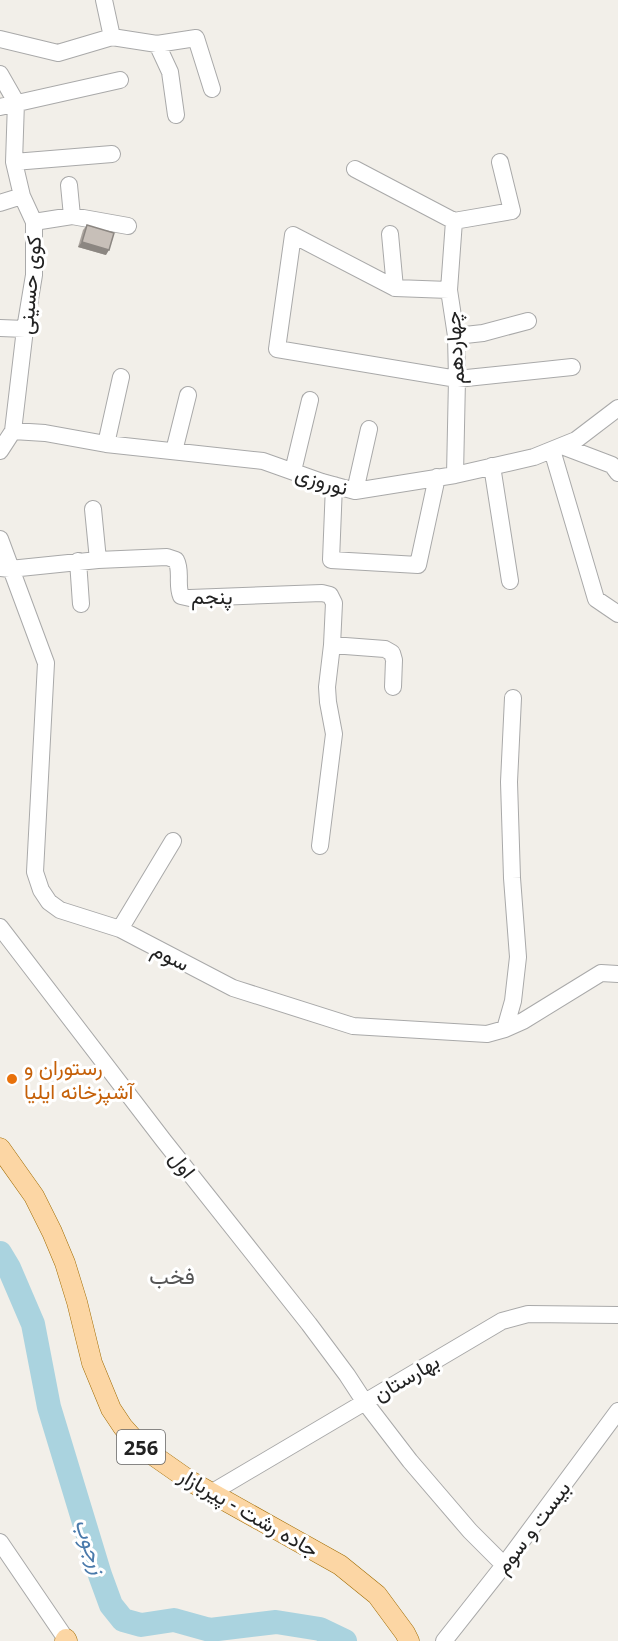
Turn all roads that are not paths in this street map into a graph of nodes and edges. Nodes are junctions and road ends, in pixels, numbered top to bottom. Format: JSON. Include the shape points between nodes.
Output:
{"nodes":[{"id":1,"x":104,"y":0,"type":"edge"},
{"id":2,"x":112,"y":37,"type":"junction"},
{"id":3,"x":0,"y":39,"type":"edge"},
{"id":4,"x":157,"y":44,"type":"junction"},
{"id":5,"x":0,"y":74,"type":"edge"},
{"id":6,"x":120,"y":80,"type":"dead end"},
{"id":7,"x":212,"y":88,"type":"dead end"},
{"id":8,"x":8,"y":105,"type":"edge"},
{"id":9,"x":176,"y":115,"type":"dead end"},
{"id":10,"x":112,"y":154,"type":"dead end"},
{"id":11,"x":14,"y":162,"type":"junction"},
{"id":12,"x":500,"y":162,"type":"dead end"},
{"id":13,"x":355,"y":169,"type":"dead end"},
{"id":14,"x":69,"y":185,"type":"dead end"},
{"id":15,"x":22,"y":196,"type":"junction"},
{"id":16,"x":0,"y":203,"type":"edge"},
{"id":17,"x":72,"y":216,"type":"junction"},
{"id":18,"x":454,"y":221,"type":"junction"},
{"id":19,"x":34,"y":222,"type":"junction"},
{"id":20,"x":128,"y":226,"type":"dead end"},
{"id":21,"x":390,"y":234,"type":"dead end"},
{"id":22,"x":395,"y":288,"type":"junction"},
{"id":23,"x":449,"y":290,"type":"junction"},
{"id":24,"x":528,"y":321,"type":"dead end"},
{"id":25,"x":0,"y":328,"type":"edge"},
{"id":26,"x":25,"y":329,"type":"junction"},
{"id":27,"x":456,"y":336,"type":"junction"},
{"id":28,"x":572,"y":367,"type":"dead end"},
{"id":29,"x":121,"y":377,"type":"dead end"},
{"id":30,"x":457,"y":379,"type":"junction"},
{"id":31,"x":188,"y":395,"type":"dead end"},
{"id":32,"x":310,"y":400,"type":"dead end"},
{"id":33,"x":618,"y":408,"type":"edge"},
{"id":34,"x":369,"y":429,"type":"dead end"},
{"id":35,"x":12,"y":431,"type":"junction"},
{"id":36,"x":106,"y":444,"type":"junction"},
{"id":37,"x":557,"y":448,"type":"junction"},
{"id":38,"x":0,"y":451,"type":"edge"},
{"id":39,"x":174,"y":451,"type":"junction"},
{"id":40,"x":492,"y":466,"type":"junction"},
{"id":41,"x":293,"y":471,"type":"junction"},
{"id":42,"x":618,"y":472,"type":"edge"},
{"id":43,"x":455,"y":475,"type":"junction"},
{"id":44,"x":437,"y":477,"type":"junction"},
{"id":45,"x":334,"y":485,"type":"junction"},
{"id":46,"x":355,"y":491,"type":"junction"},
{"id":47,"x":93,"y":509,"type":"dead end"},
{"id":48,"x":0,"y":539,"type":"edge"},
{"id":49,"x":98,"y":560,"type":"junction"},
{"id":50,"x":78,"y":561,"type":"junction"},
{"id":51,"x":5,"y":569,"type":"edge"},
{"id":52,"x":510,"y":581,"type":"dead end"},
{"id":53,"x":81,"y":604,"type":"dead end"},
{"id":54,"x":618,"y":614,"type":"edge"},
{"id":55,"x":332,"y":645,"type":"junction"},
{"id":56,"x":393,"y":687,"type":"dead end"},
{"id":57,"x":513,"y":698,"type":"dead end"},
{"id":58,"x":172,"y":841,"type":"dead end"},
{"id":59,"x":320,"y":846,"type":"dead end"},
{"id":60,"x":0,"y":927,"type":"edge"},
{"id":61,"x":120,"y":929,"type":"junction"},
{"id":62,"x":618,"y":974,"type":"edge"},
{"id":63,"x":505,"y":1029,"type":"junction"},
{"id":64,"x":0,"y":1148,"type":"edge"},
{"id":65,"x":618,"y":1315,"type":"edge"},
{"id":66,"x":364,"y":1401,"type":"junction"},
{"id":67,"x":618,"y":1411,"type":"edge"},
{"id":68,"x":211,"y":1493,"type":"junction"},
{"id":69,"x":0,"y":1542,"type":"edge"},
{"id":70,"x":504,"y":1564,"type":"junction"},
{"id":71,"x":66,"y":1640,"type":"edge"},
{"id":72,"x":409,"y":1641,"type":"edge"},
{"id":73,"x":444,"y":1641,"type":"edge"}],
"edges":[{"from":1,"to":2,"type":"street"},
{"from":2,"to":3,"type":"street","via":[[58,53]]},
{"from":2,"to":4,"type":"street"},
{"from":4,"to":7,"type":"street","via":[[196,38]]},
{"from":4,"to":9,"type":"street","via":[[170,72]]},
{"from":5,"to":8,"type":"street"},
{"from":6,"to":8,"type":"street"},
{"from":8,"to":11,"type":"street","name":"کوی حسینی"},
{"from":10,"to":11,"type":"street"},
{"from":11,"to":15,"type":"street","name":"کوی حسینی"},
{"from":12,"to":18,"type":"street","via":[[512,211]]},
{"from":13,"to":18,"type":"street"},
{"from":14,"to":17,"type":"street"},
{"from":15,"to":16,"type":"street"},
{"from":15,"to":19,"type":"street","name":"کوی حسینی"},
{"from":17,"to":19,"type":"street"},
{"from":17,"to":20,"type":"street"},
{"from":18,"to":23,"type":"street","name":"چهاردهم"},
{"from":19,"to":26,"type":"street","name":"کوی حسینی","via":[[34,275]]},
{"from":21,"to":22,"type":"street"},
{"from":22,"to":23,"type":"street"},
{"from":22,"to":30,"type":"street","via":[[293,236],[278,349]]},
{"from":23,"to":27,"type":"street","name":"چهاردهم"},
{"from":24,"to":27,"type":"street"},
{"from":25,"to":26,"type":"street"},
{"from":26,"to":35,"type":"street","name":"کوی حسینی"},
{"from":27,"to":30,"type":"street","name":"چهاردهم"},
{"from":28,"to":30,"type":"street"},
{"from":29,"to":36,"type":"street"},
{"from":30,"to":43,"type":"street","name":"چهاردهم"},
{"from":31,"to":39,"type":"street"},
{"from":32,"to":41,"type":"street"},
{"from":33,"to":37,"type":"street","name":"نوروزی","via":[[576,440]]},
{"from":34,"to":46,"type":"street"},
{"from":35,"to":36,"type":"street","name":"نوروزی"},
{"from":35,"to":38,"type":"street"},
{"from":36,"to":39,"type":"street","name":"نوروزی"},
{"from":37,"to":40,"type":"street","name":"نوروزی"},
{"from":37,"to":42,"type":"street","via":[[612,465]]},
{"from":37,"to":54,"type":"street","via":[[596,599]]},
{"from":39,"to":41,"type":"street","name":"نوروزی","via":[[263,461]]},
{"from":40,"to":43,"type":"street","name":"نوروزی"},
{"from":40,"to":52,"type":"street"},
{"from":41,"to":45,"type":"street","name":"نوروزی"},
{"from":43,"to":44,"type":"street","name":"نوروزی"},
{"from":44,"to":45,"type":"street","via":[[418,565],[331,560]]},
{"from":44,"to":46,"type":"street","name":"نوروزی"},
{"from":45,"to":46,"type":"street","name":"نوروزی"},
{"from":47,"to":49,"type":"street"},
{"from":48,"to":51,"type":"street","name":"سوم"},
{"from":49,"to":50,"type":"street","name":"پنجم"},
{"from":49,"to":55,"type":"street","name":"پنجم","via":[[176,560],[178,589],[181,596],[190,598],[322,593],[334,603]]},
{"from":50,"to":51,"type":"street","name":"پنجم"},
{"from":50,"to":53,"type":"street"},
{"from":51,"to":61,"type":"street","name":"سوم","via":[[46,663],[35,872],[41,891],[60,910]]},
{"from":55,"to":56,"type":"street","via":[[385,649],[392,653]]},
{"from":55,"to":59,"type":"street","via":[[327,687],[334,735]]},
{"from":57,"to":63,"type":"street","via":[[509,782],[518,957]]},
{"from":58,"to":61,"type":"street"},
{"from":60,"to":66,"type":"street","name":"اول","via":[[309,1323]]},
{"from":61,"to":63,"type":"street","name":"سوم","via":[[233,988],[353,1026],[487,1034]]},
{"from":62,"to":63,"type":"street","name":"سوم","via":[[601,973]]},
{"from":64,"to":68,"type":"main road","name":"جاده رشت - پیربازار","number":"256","via":[[34,1196],[52,1232],[77,1302],[92,1363],[111,1409],[140,1446]]},
{"from":65,"to":66,"type":"street","name":"بهارستان","via":[[528,1314],[502,1321]]},
{"from":66,"to":68,"type":"street","name":"بهارستان"},
{"from":66,"to":70,"type":"street","name":"اول","via":[[410,1461]]},
{"from":67,"to":70,"type":"street","name":"بیست و سوم"},
{"from":68,"to":72,"type":"main road","name":"جاده رشت - پیربازار","number":"256","via":[[340,1565],[377,1595]]},
{"from":69,"to":71,"type":"street"},
{"from":70,"to":73,"type":"street","name":"بیست و سوم"}]}
